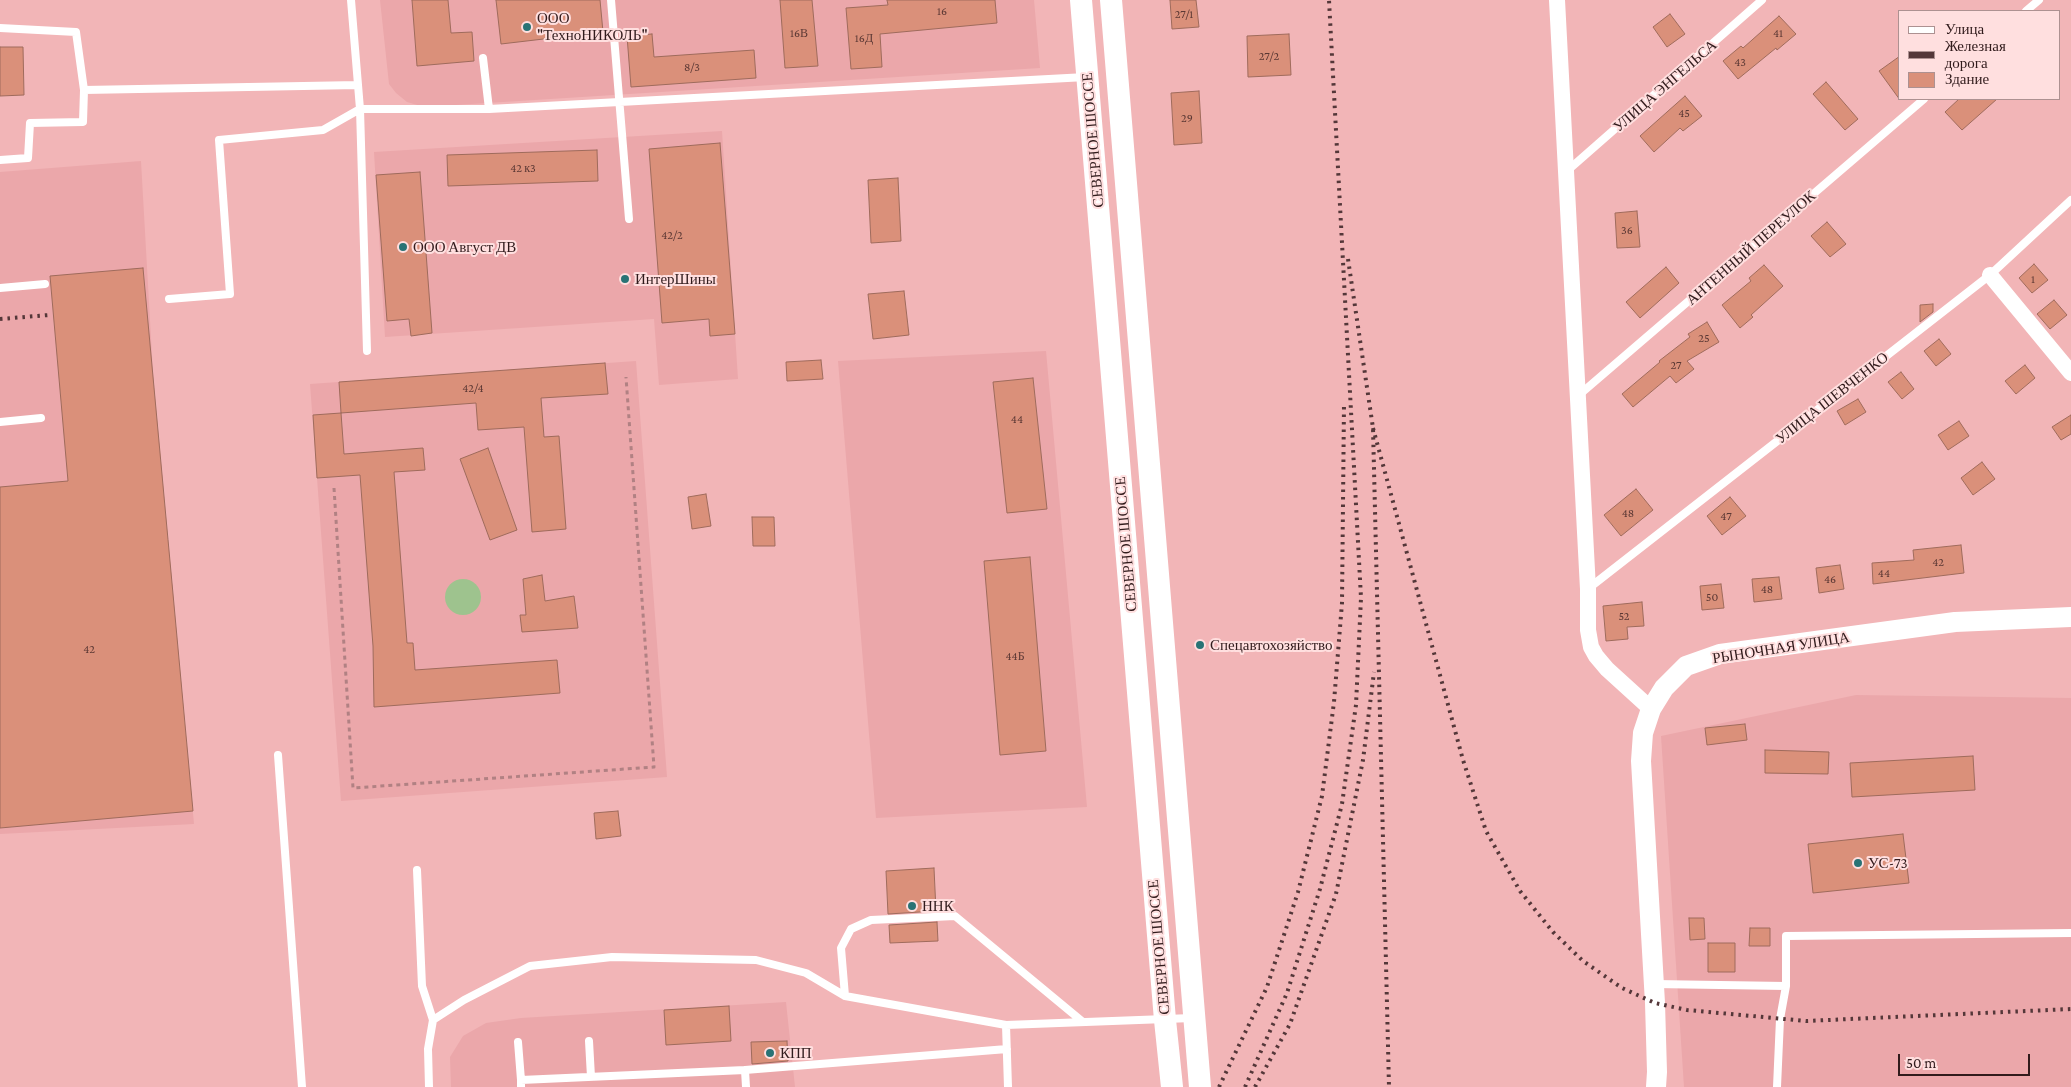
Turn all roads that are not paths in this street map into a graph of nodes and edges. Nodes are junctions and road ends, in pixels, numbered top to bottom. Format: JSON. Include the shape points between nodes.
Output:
{"nodes":[{"id":1,"x":351,"y":0,"type":"edge"},
{"id":2,"x":611,"y":0,"type":"edge"},
{"id":3,"x":1081,"y":0,"type":"edge"},
{"id":4,"x":1111,"y":0,"type":"edge"},
{"id":5,"x":1557,"y":0,"type":"edge"},
{"id":6,"x":1762,"y":0,"type":"edge"},
{"id":7,"x":2039,"y":0,"type":"edge"},
{"id":8,"x":2027,"y":10,"type":"edge"},
{"id":9,"x":0,"y":28,"type":"edge"},
{"id":10,"x":483,"y":58,"type":"dead end"},
{"id":11,"x":1117,"y":74,"type":"junction"},
{"id":12,"x":1088,"y":76,"type":"junction"},
{"id":13,"x":358,"y":85,"type":"junction"},
{"id":14,"x":84,"y":90,"type":"junction"},
{"id":15,"x":1923,"y":100,"type":"edge"},
{"id":16,"x":620,"y":101,"type":"junction"},
{"id":17,"x":489,"y":108,"type":"junction"},
{"id":18,"x":360,"y":109,"type":"junction"},
{"id":19,"x":0,"y":160,"type":"edge"},
{"id":20,"x":1567,"y":171,"type":"junction"},
{"id":21,"x":2071,"y":200,"type":"edge"},
{"id":22,"x":629,"y":219,"type":"dead end"},
{"id":23,"x":1990,"y":275,"type":"junction"},
{"id":24,"x":45,"y":284,"type":"dead end"},
{"id":25,"x":0,"y":288,"type":"edge"},
{"id":26,"x":169,"y":299,"type":"dead end"},
{"id":27,"x":367,"y":352,"type":"dead end"},
{"id":28,"x":2071,"y":373,"type":"edge"},
{"id":29,"x":1578,"y":396,"type":"junction"},
{"id":30,"x":41,"y":418,"type":"dead end"},
{"id":31,"x":0,"y":422,"type":"edge"},
{"id":32,"x":1588,"y":589,"type":"junction"},
{"id":33,"x":2071,"y":617,"type":"edge"},
{"id":34,"x":1652,"y":709,"type":"junction"},
{"id":35,"x":278,"y":755,"type":"dead end"},
{"id":36,"x":417,"y":870,"type":"dead end"},
{"id":37,"x":2071,"y":933,"type":"edge"},
{"id":38,"x":1654,"y":984,"type":"junction"},
{"id":39,"x":1786,"y":986,"type":"junction"},
{"id":40,"x":845,"y":996,"type":"junction"},
{"id":41,"x":1194,"y":1018,"type":"junction"},
{"id":42,"x":433,"y":1020,"type":"junction"},
{"id":43,"x":1165,"y":1020,"type":"junction"},
{"id":44,"x":1083,"y":1022,"type":"junction"},
{"id":45,"x":1006,"y":1025,"type":"junction"},
{"id":46,"x":589,"y":1041,"type":"dead end"},
{"id":47,"x":518,"y":1042,"type":"dead end"},
{"id":48,"x":1007,"y":1049,"type":"junction"},
{"id":49,"x":746,"y":1070,"type":"junction"},
{"id":50,"x":591,"y":1077,"type":"junction"},
{"id":51,"x":521,"y":1083,"type":"edge"},
{"id":52,"x":302,"y":1087,"type":"edge"},
{"id":53,"x":429,"y":1087,"type":"edge"},
{"id":54,"x":746,"y":1087,"type":"edge"},
{"id":55,"x":1008,"y":1087,"type":"edge"},
{"id":56,"x":1172,"y":1087,"type":"edge"},
{"id":57,"x":1200,"y":1087,"type":"edge"},
{"id":58,"x":1656,"y":1087,"type":"edge"},
{"id":59,"x":1777,"y":1087,"type":"edge"}],
"edges":[{"from":1,"to":13,"type":"lane"},
{"from":2,"to":16,"type":"lane"},
{"from":3,"to":12,"type":"main road","name":"СЕВЕРНОЕ ШОССЕ"},
{"from":4,"to":11,"type":"main road","name":"СЕВЕРНОЕ ШОССЕ"},
{"from":5,"to":20,"type":"street"},
{"from":6,"to":20,"type":"lane","name":"УЛИЦА ЭНГЕЛЬСА"},
{"from":7,"to":8,"type":"lane"},
{"from":9,"to":14,"type":"lane","via":[[76,32]]},
{"from":10,"to":17,"type":"lane"},
{"from":11,"to":12,"type":"main road"},
{"from":11,"to":41,"type":"main road","name":"СЕВЕРНОЕ ШОССЕ"},
{"from":12,"to":16,"type":"lane"},
{"from":12,"to":43,"type":"main road","name":"СЕВЕРНОЕ ШОССЕ"},
{"from":13,"to":14,"type":"lane"},
{"from":13,"to":18,"type":"lane"},
{"from":14,"to":19,"type":"lane","via":[[83,122],[30,123],[28,158]]},
{"from":15,"to":29,"type":"lane","name":"АНТЕННЫЙ ПЕРЕУЛОК"},
{"from":16,"to":17,"type":"lane"},
{"from":16,"to":22,"type":"lane"},
{"from":17,"to":18,"type":"lane"},
{"from":18,"to":26,"type":"lane","via":[[323,130],[219,140],[230,294]]},
{"from":18,"to":27,"type":"lane"},
{"from":20,"to":29,"type":"street"},
{"from":21,"to":23,"type":"lane","name":"УЛИЦА ШЕВЧЕНКО"},
{"from":23,"to":28,"type":"street"},
{"from":23,"to":32,"type":"lane","name":"УЛИЦА ШЕВЧЕНКО"},
{"from":24,"to":25,"type":"lane"},
{"from":29,"to":32,"type":"street"},
{"from":30,"to":31,"type":"lane"},
{"from":32,"to":34,"type":"street","via":[[1591,646],[1608,669]]},
{"from":33,"to":34,"type":"street","name":"РЫНОЧНАЯ УЛИЦА","via":[[1955,622],[1720,654],[1686,666],[1664,688]]},
{"from":34,"to":38,"type":"street","name":"РЫНОЧНАЯ УЛИЦА","via":[[1643,732],[1641,761]]},
{"from":35,"to":52,"type":"lane"},
{"from":36,"to":42,"type":"lane","via":[[422,986]]},
{"from":37,"to":39,"type":"lane","via":[[1786,936]]},
{"from":38,"to":39,"type":"lane"},
{"from":38,"to":58,"type":"street","name":"РЫНОЧНАЯ УЛИЦА"},
{"from":39,"to":59,"type":"lane","via":[[1780,1018]]},
{"from":40,"to":42,"type":"lane","via":[[806,973],[756,960],[612,957],[530,966]]},
{"from":40,"to":44,"type":"lane","via":[[841,948],[852,929],[871,920],[955,916]]},
{"from":40,"to":45,"type":"lane"},
{"from":41,"to":43,"type":"lane"},
{"from":41,"to":57,"type":"main road","name":"СЕВЕРНОЕ ШОССЕ"},
{"from":42,"to":53,"type":"lane","via":[[428,1049]]},
{"from":43,"to":44,"type":"lane"},
{"from":43,"to":56,"type":"main road","name":"СЕВЕРНОЕ ШОССЕ"},
{"from":44,"to":45,"type":"lane"},
{"from":45,"to":48,"type":"lane"},
{"from":46,"to":50,"type":"lane"},
{"from":47,"to":51,"type":"lane"},
{"from":48,"to":49,"type":"lane"},
{"from":48,"to":55,"type":"lane"},
{"from":49,"to":50,"type":"lane"},
{"from":49,"to":54,"type":"lane"},
{"from":50,"to":51,"type":"lane"}]}
